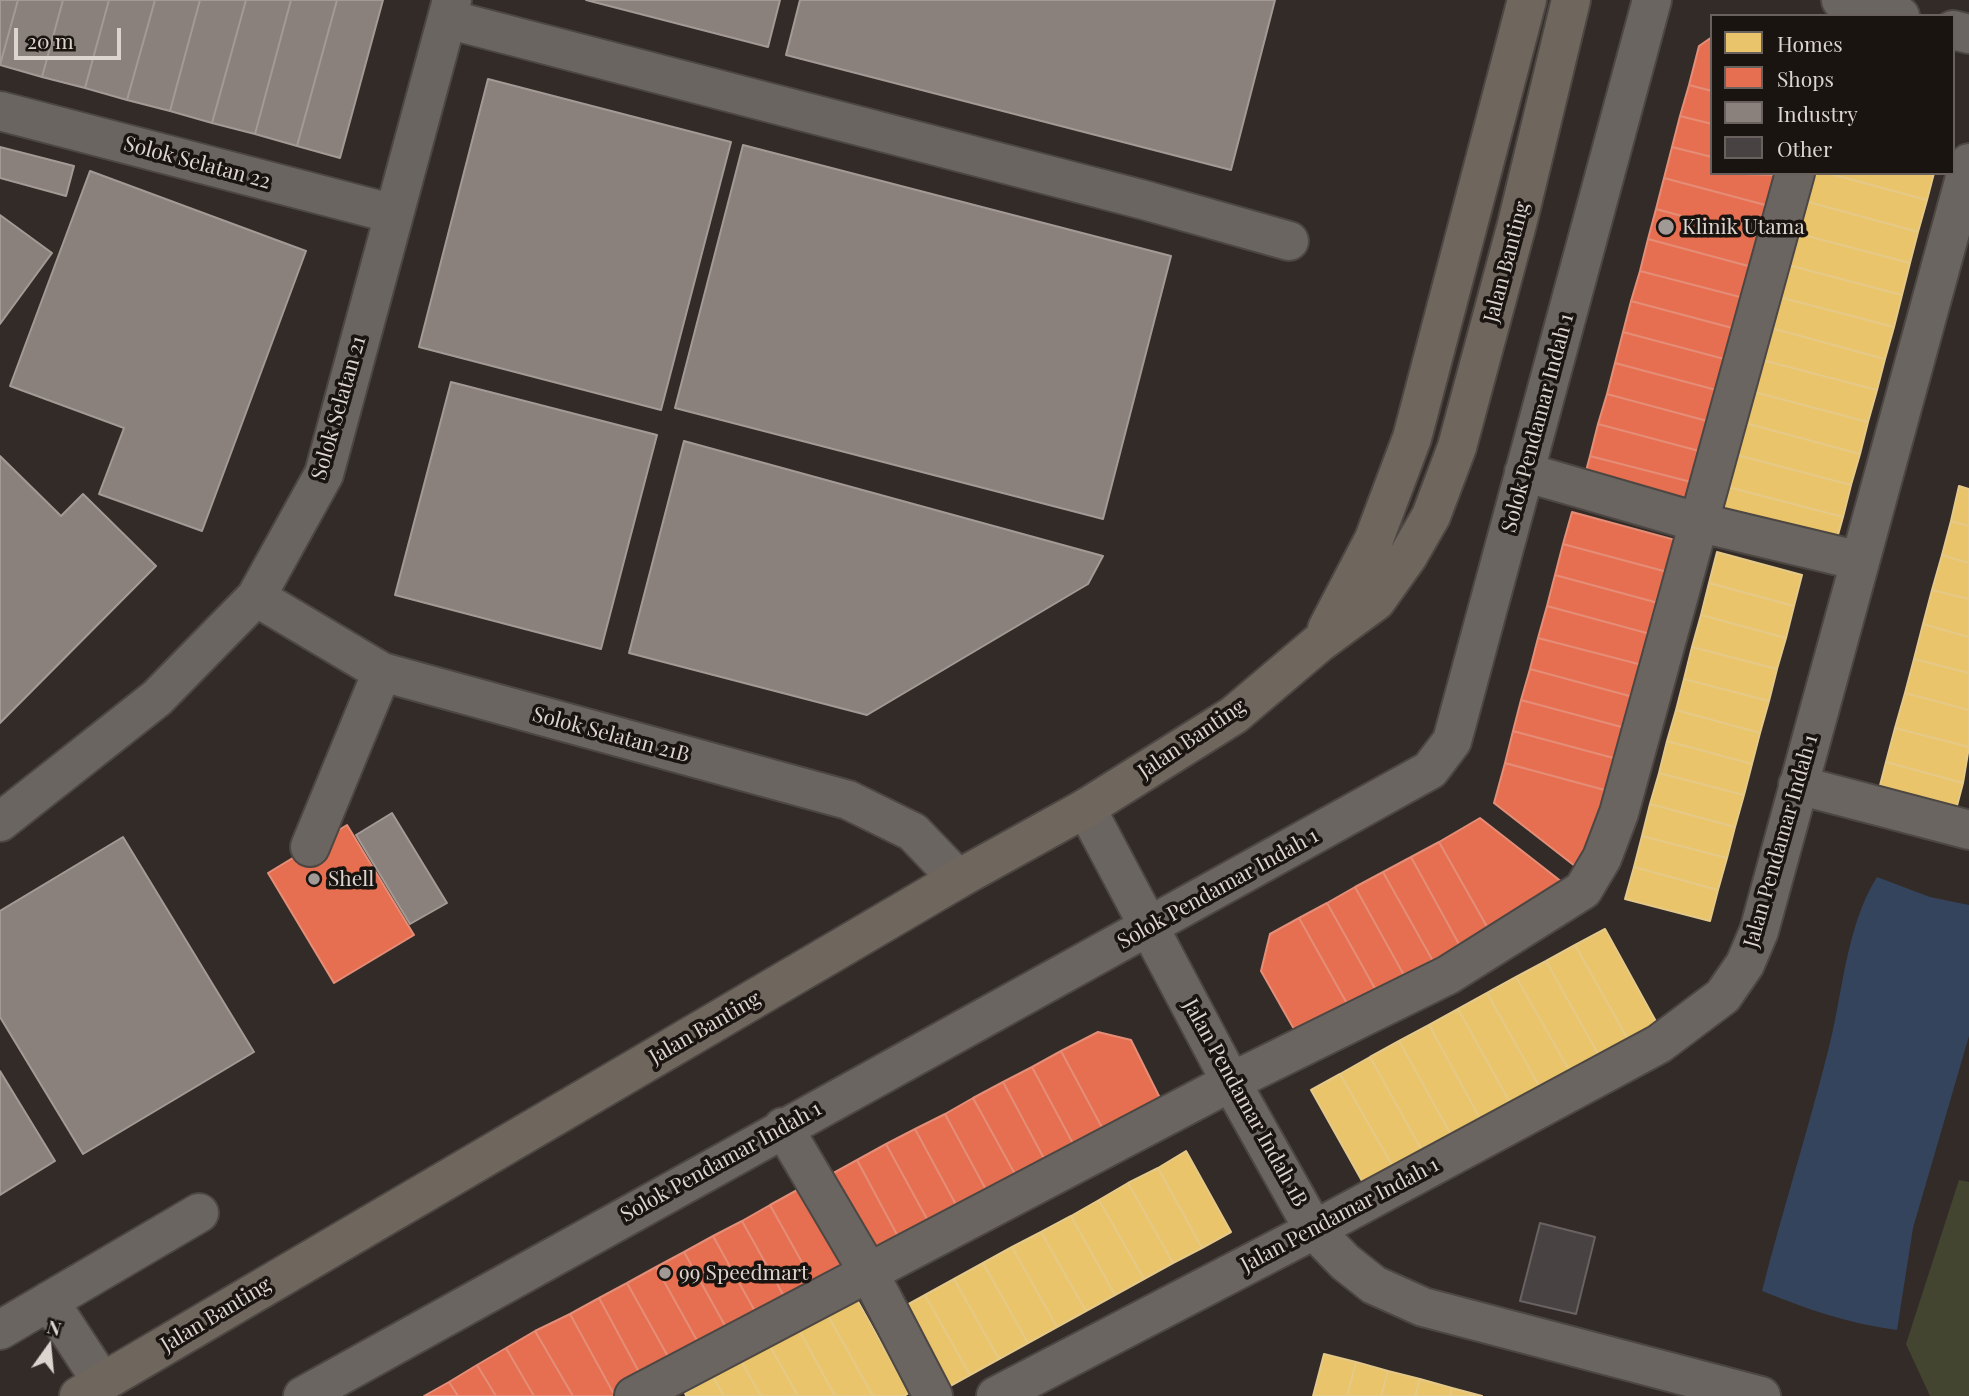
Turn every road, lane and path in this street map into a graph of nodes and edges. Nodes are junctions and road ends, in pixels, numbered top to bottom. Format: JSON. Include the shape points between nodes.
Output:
{"nodes":[{"id":1,"x":1572,"y":0,"type":"edge"},
{"id":2,"x":1652,"y":0,"type":"edge"},
{"id":3,"x":1842,"y":0,"type":"edge"},
{"id":4,"x":1523,"y":8,"type":"edge"},
{"id":5,"x":449,"y":10,"type":"edge"},
{"id":6,"x":1893,"y":14,"type":"edge"},
{"id":7,"x":0,"y":111,"type":"edge"},
{"id":8,"x":1969,"y":163,"type":"edge"},
{"id":9,"x":1794,"y":175,"type":"edge"},
{"id":10,"x":394,"y":214,"type":"junction"},
{"id":11,"x":1289,"y":241,"type":"dead end"},
{"id":12,"x":1524,"y":472,"type":"junction"},
{"id":13,"x":1697,"y":522,"type":"junction"},
{"id":14,"x":1860,"y":561,"type":"junction"},
{"id":15,"x":256,"y":597,"type":"junction"},
{"id":16,"x":1319,"y":643,"type":"junction"},
{"id":17,"x":382,"y":673,"type":"junction"},
{"id":18,"x":1798,"y":785,"type":"junction"},
{"id":19,"x":1086,"y":808,"type":"junction"},
{"id":20,"x":0,"y":822,"type":"edge"},
{"id":21,"x":1969,"y":830,"type":"edge"},
{"id":22,"x":310,"y":847,"type":"dead end"},
{"id":23,"x":958,"y":879,"type":"junction"},
{"id":24,"x":1149,"y":928,"type":"junction"},
{"id":25,"x":1231,"y":1082,"type":"junction"},
{"id":26,"x":783,"y":1128,"type":"junction"},
{"id":27,"x":199,"y":1213,"type":"dead end"},
{"id":28,"x":1314,"y":1230,"type":"junction"},
{"id":29,"x":869,"y":1273,"type":"junction"},
{"id":30,"x":49,"y":1301,"type":"junction"},
{"id":31,"x":0,"y":1330,"type":"edge"},
{"id":32,"x":355,"y":1383,"type":"edge"},
{"id":33,"x":90,"y":1389,"type":"edge"},
{"id":34,"x":303,"y":1396,"type":"edge"},
{"id":35,"x":635,"y":1396,"type":"edge"},
{"id":36,"x":933,"y":1396,"type":"edge"},
{"id":37,"x":996,"y":1396,"type":"edge"},
{"id":38,"x":1761,"y":1396,"type":"edge"}],
"edges":[{"from":1,"to":16,"type":"main road","name":"Jalan Banting","via":[[1457,447],[1432,516],[1376,601]]},
{"from":2,"to":12,"type":"street","name":"Solok Pendamar Indah 1"},
{"from":3,"to":6,"type":"street"},
{"from":4,"to":16,"type":"main road","name":"Jalan Banting","via":[[1412,438],[1369,550]]},
{"from":5,"to":10,"type":"street","name":"Solok Selatan 21"},
{"from":5,"to":11,"type":"street"},
{"from":7,"to":10,"type":"street","name":"Solok Selatan 22"},
{"from":8,"to":14,"type":"street","name":"Jalan Pendamar Indah 1"},
{"from":9,"to":13,"type":"street"},
{"from":10,"to":15,"type":"street","name":"Solok Selatan 21","via":[[324,474]]},
{"from":12,"to":13,"type":"street"},
{"from":12,"to":24,"type":"street","name":"Solok Pendamar Indah 1","via":[[1452,741],[1430,770]]},
{"from":13,"to":14,"type":"street"},
{"from":13,"to":25,"type":"street","via":[[1619,813],[1602,858],[1583,890],[1448,975]]},
{"from":14,"to":18,"type":"street","name":"Jalan Pendamar Indah 1"},
{"from":15,"to":17,"type":"street","name":"Solok Selatan 21B"},
{"from":15,"to":20,"type":"street","name":"Solok Selatan 21","via":[[157,698]]},
{"from":16,"to":19,"type":"main road","name":"Jalan Banting","via":[[1234,715]]},
{"from":17,"to":22,"type":"street"},
{"from":17,"to":23,"type":"street","name":"Solok Selatan 21B","via":[[848,800],[913,832]]},
{"from":18,"to":21,"type":"street"},
{"from":18,"to":28,"type":"street","name":"Jalan Pendamar Indah 1","via":[[1759,931],[1745,964],[1723,996],[1659,1044]]},
{"from":19,"to":23,"type":"main road","name":"Jalan Banting"},
{"from":19,"to":24,"type":"street","name":"Jalan Pendamar Indah 1B"},
{"from":23,"to":33,"type":"main road","name":"Jalan Banting"},
{"from":24,"to":25,"type":"street","name":"Jalan Pendamar Indah 1B"},
{"from":24,"to":26,"type":"street","name":"Solok Pendamar Indah 1"},
{"from":25,"to":28,"type":"street","name":"Jalan Pendamar Indah 1B"},
{"from":25,"to":29,"type":"street"},
{"from":26,"to":29,"type":"street"},
{"from":26,"to":32,"type":"street","name":"Solok Pendamar Indah 1"},
{"from":27,"to":30,"type":"street"},
{"from":28,"to":37,"type":"street","name":"Jalan Pendamar Indah 1"},
{"from":28,"to":38,"type":"street","name":"Jalan Pendamar Indah 1B","via":[[1374,1285],[1423,1307]]},
{"from":29,"to":35,"type":"street"},
{"from":29,"to":36,"type":"street"},
{"from":30,"to":31,"type":"street"},
{"from":30,"to":33,"type":"street"},
{"from":32,"to":34,"type":"street","name":"Solok Pendamar Indah 1"}]}
